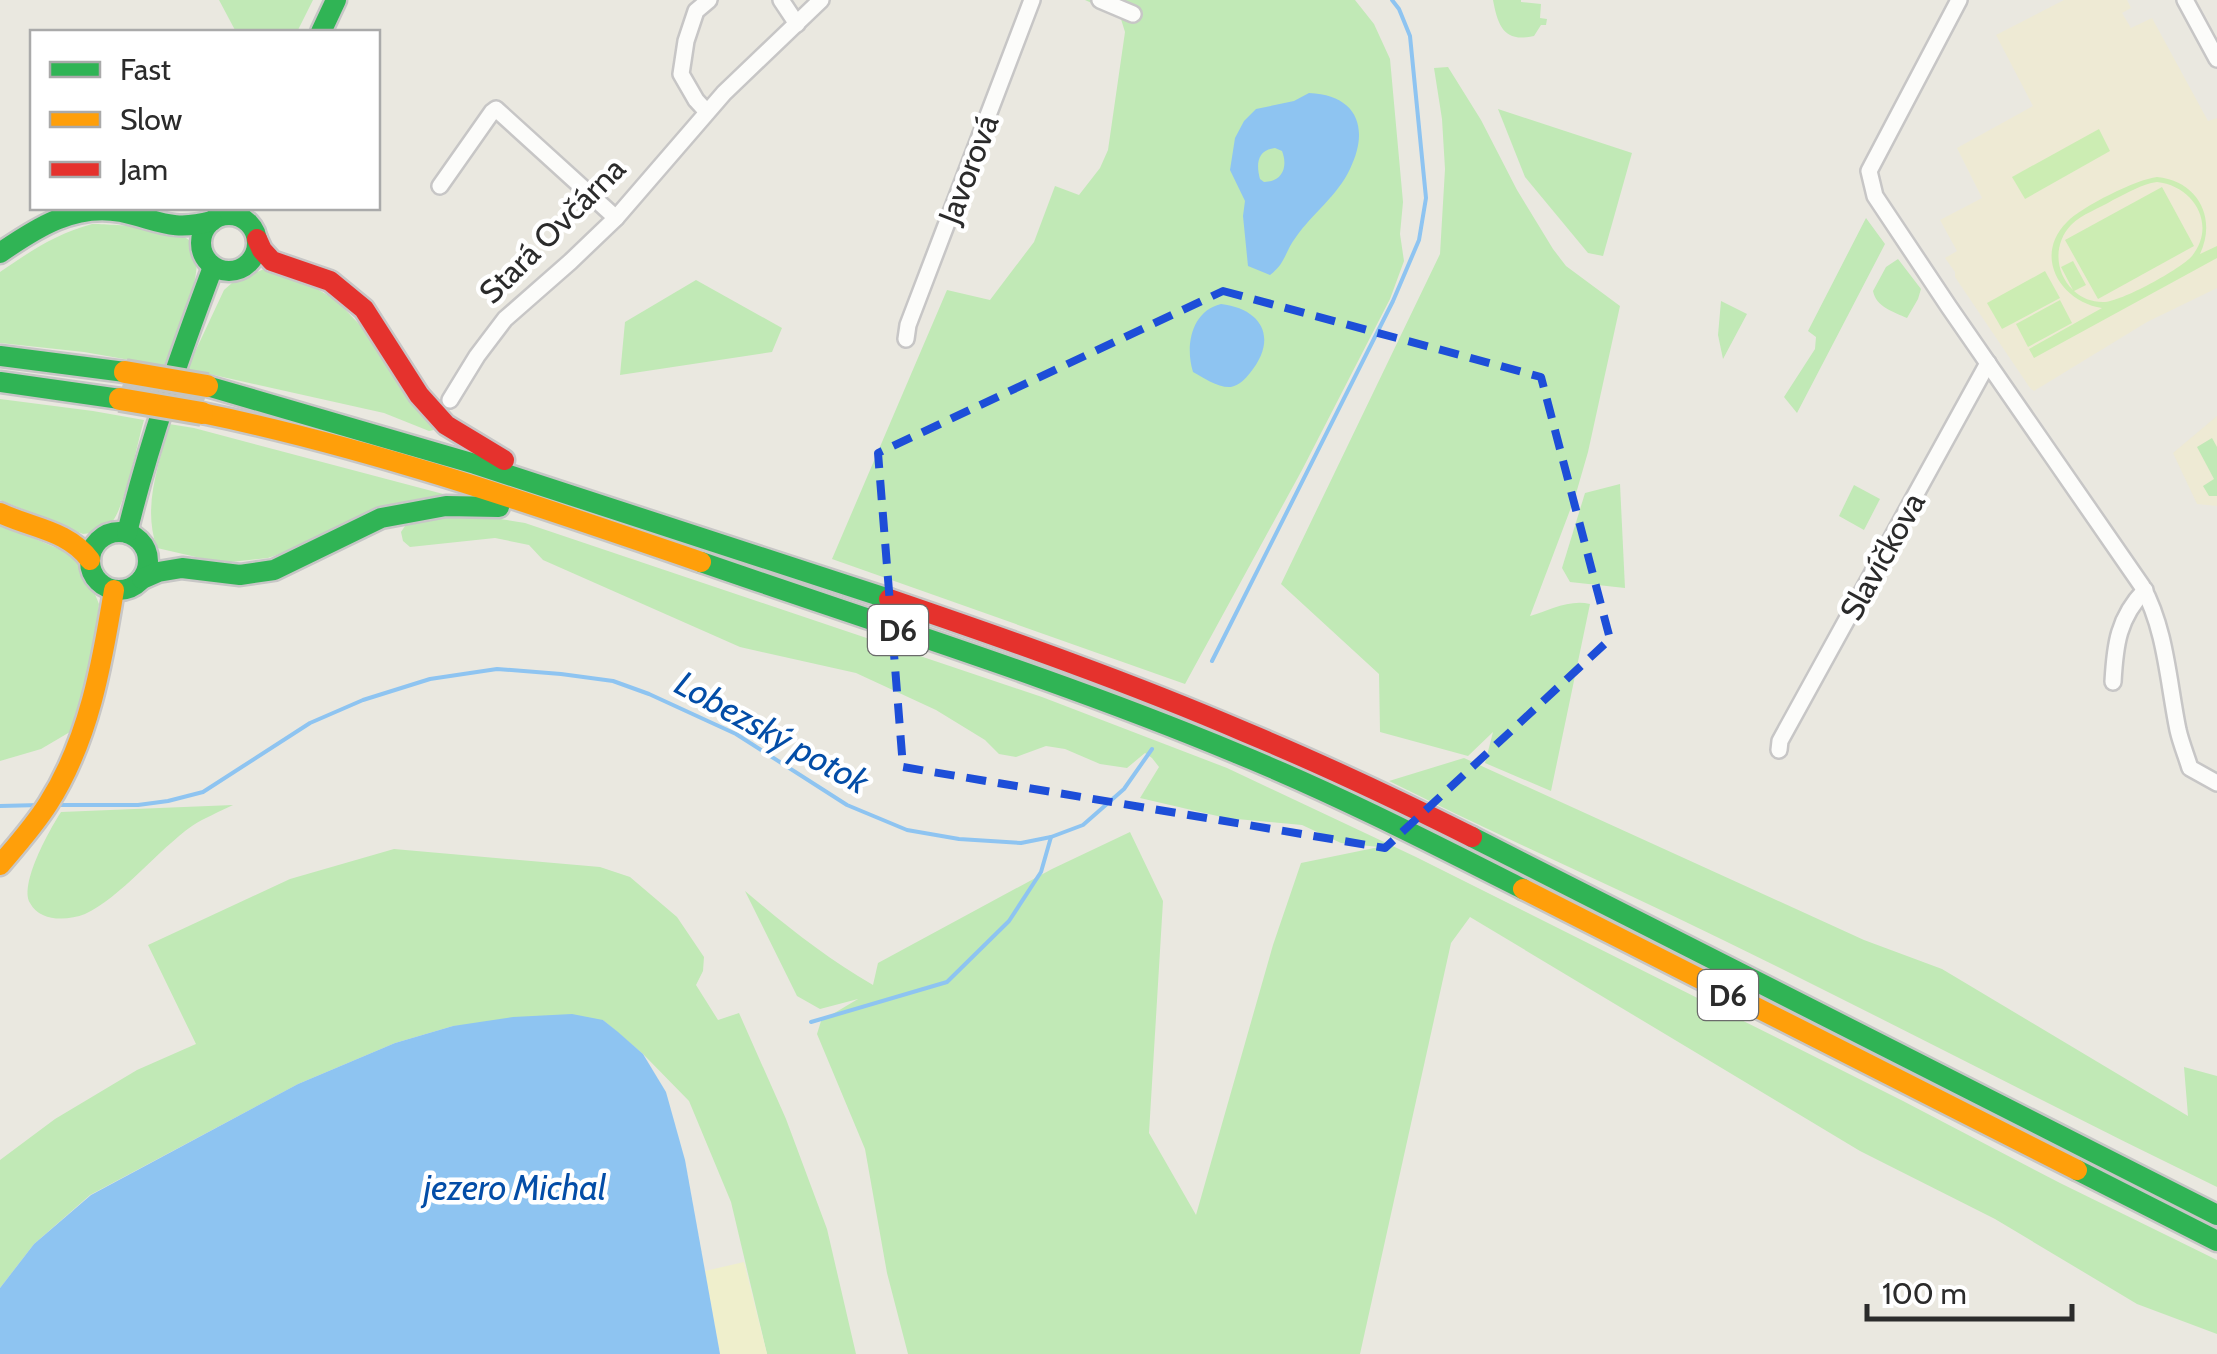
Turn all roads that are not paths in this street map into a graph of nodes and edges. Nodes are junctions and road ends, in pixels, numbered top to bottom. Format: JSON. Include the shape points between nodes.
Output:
{"nodes":[{"id":1,"x":336,"y":0,"type":"edge"},
{"id":2,"x":710,"y":0,"type":"edge"},
{"id":3,"x":781,"y":0,"type":"edge"},
{"id":4,"x":822,"y":0,"type":"edge"},
{"id":5,"x":1032,"y":0,"type":"edge"},
{"id":6,"x":1100,"y":0,"type":"edge"},
{"id":7,"x":1959,"y":0,"type":"edge"},
{"id":8,"x":2185,"y":0,"type":"edge"},
{"id":9,"x":1132,"y":14,"type":"dead end"},
{"id":10,"x":797,"y":24,"type":"junction"},
{"id":11,"x":322,"y":30,"type":"edge"},
{"id":12,"x":2217,"y":59,"type":"edge"},
{"id":13,"x":707,"y":112,"type":"junction"},
{"id":14,"x":440,"y":186,"type":"dead end"},
{"id":15,"x":243,"y":213,"type":"edge"},
{"id":16,"x":616,"y":218,"type":"junction"},
{"id":17,"x":212,"y":221,"type":"junction"},
{"id":18,"x":257,"y":239,"type":"junction"},
{"id":19,"x":0,"y":253,"type":"edge"},
{"id":20,"x":213,"y":267,"type":"junction"},
{"id":21,"x":906,"y":339,"type":"dead end"},
{"id":22,"x":0,"y":356,"type":"edge"},
{"id":23,"x":1988,"y":363,"type":"junction"},
{"id":24,"x":0,"y":382,"type":"edge"},
{"id":25,"x":450,"y":400,"type":"dead end"},
{"id":26,"x":559,"y":502,"type":"junction"},
{"id":27,"x":0,"y":512,"type":"edge"},
{"id":28,"x":127,"y":533,"type":"junction"},
{"id":29,"x":90,"y":560,"type":"junction"},
{"id":30,"x":142,"y":579,"type":"junction"},
{"id":31,"x":114,"y":590,"type":"junction"},
{"id":32,"x":2145,"y":590,"type":"junction"},
{"id":33,"x":2113,"y":682,"type":"dead end"},
{"id":34,"x":1779,"y":750,"type":"dead end"},
{"id":35,"x":2217,"y":783,"type":"edge"},
{"id":36,"x":1,"y":865,"type":"edge"},
{"id":37,"x":2124,"y":1167,"type":"junction"},
{"id":38,"x":2217,"y":1201,"type":"edge"},
{"id":39,"x":2217,"y":1214,"type":"edge"},
{"id":40,"x":2217,"y":1241,"type":"edge"}],
"edges":[{"from":1,"to":11,"type":"main road"},
{"from":2,"to":13,"type":"street","via":[[696,11],[681,74]]},
{"from":3,"to":10,"type":"street"},
{"from":4,"to":10,"type":"street","name":"Stará Ovčárna"},
{"from":5,"to":21,"type":"street","name":"Javorová"},
{"from":6,"to":9,"type":"street"},
{"from":7,"to":23,"type":"street","via":[[1869,171],[1875,196]]},
{"from":8,"to":12,"type":"street"},
{"from":10,"to":13,"type":"street","name":"Stará Ovčárna"},
{"from":13,"to":16,"type":"street","name":"Stará Ovčárna"},
{"from":14,"to":16,"type":"street","via":[[496,109]]},
{"from":15,"to":17,"type":"main road"},
{"from":15,"to":18,"type":"main road"},
{"from":16,"to":25,"type":"street","name":"Stará Ovčárna","via":[[505,318]]},
{"from":17,"to":19,"type":"main road","via":[[182,228],[112,211],[75,212]]},
{"from":17,"to":20,"type":"main road","via":[[202,248]]},
{"from":18,"to":20,"type":"main road","via":[[247,265],[234,271]]},
{"from":18,"to":26,"type":"main road","via":[[272,261],[330,281],[364,309],[446,425]]},
{"from":20,"to":28,"type":"main road","via":[[142,468]]},
{"from":22,"to":26,"type":"main road","number":"D6","bridge":true,"via":[[207,386],[348,424]]},
{"from":23,"to":32,"type":"street"},
{"from":23,"to":34,"type":"street","name":"Slavíčkova"},
{"from":24,"to":26,"type":"main road","number":"D6","bridge":true,"via":[[284,430]]},
{"from":26,"to":30,"type":"main road","via":[[426,508],[381,518],[274,570],[240,575],[182,568]]},
{"from":26,"to":37,"type":"main road","number":"D6","via":[[841,583],[1100,673],[1249,734],[1417,810]]},
{"from":26,"to":40,"type":"main road","number":"D6","via":[[1238,753],[1408,831]]},
{"from":27,"to":29,"type":"main road","via":[[70,540]]},
{"from":28,"to":29,"type":"main road","via":[[102,537]]},
{"from":28,"to":30,"type":"main road","via":[[146,553]]},
{"from":29,"to":31,"type":"main road","via":[[96,580]]},
{"from":30,"to":31,"type":"main road"},
{"from":31,"to":36,"type":"main road","via":[[98,685],[80,739],[56,790]]},
{"from":32,"to":33,"type":"street","via":[[2122,623]]},
{"from":32,"to":35,"type":"street","via":[[2190,768]]},
{"from":37,"to":38,"type":"main road"},
{"from":37,"to":39,"type":"main road","number":"D6"}]}
